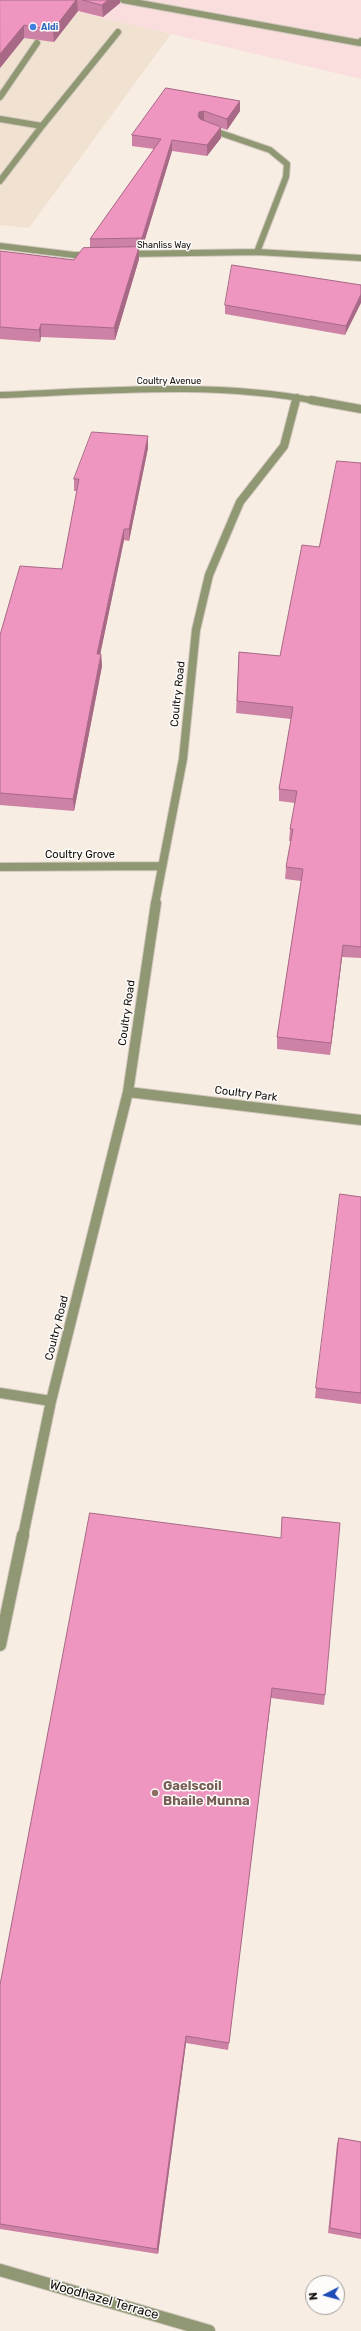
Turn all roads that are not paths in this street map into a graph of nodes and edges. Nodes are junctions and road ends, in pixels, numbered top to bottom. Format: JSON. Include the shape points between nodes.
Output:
{"nodes":[{"id":1,"x":123,"y":0,"type":"edge"},
{"id":2,"x":138,"y":1,"type":"edge"},
{"id":3,"x":118,"y":32,"type":"dead end"},
{"id":4,"x":361,"y":41,"type":"edge"},
{"id":5,"x":38,"y":43,"type":"edge"},
{"id":6,"x":0,"y":97,"type":"edge"},
{"id":7,"x":0,"y":119,"type":"edge"},
{"id":8,"x":42,"y":126,"type":"junction"},
{"id":9,"x":202,"y":126,"type":"edge"},
{"id":10,"x":0,"y":181,"type":"edge"},
{"id":11,"x":0,"y":246,"type":"edge"},
{"id":12,"x":257,"y":252,"type":"junction"},
{"id":13,"x":96,"y":255,"type":"edge"},
{"id":14,"x":119,"y":255,"type":"edge"},
{"id":15,"x":361,"y":258,"type":"edge"},
{"id":16,"x":0,"y":395,"type":"edge"},
{"id":17,"x":297,"y":398,"type":"junction"},
{"id":18,"x":361,"y":409,"type":"edge"},
{"id":19,"x":161,"y":866,"type":"junction"},
{"id":20,"x":0,"y":867,"type":"edge"},
{"id":21,"x":128,"y":1092,"type":"junction"},
{"id":22,"x":361,"y":1120,"type":"edge"},
{"id":23,"x":0,"y":1393,"type":"edge"},
{"id":24,"x":51,"y":1401,"type":"junction"},
{"id":25,"x":0,"y":1646,"type":"edge"},
{"id":26,"x":0,"y":2270,"type":"edge"},
{"id":27,"x":208,"y":2331,"type":"edge"}],
"edges":[{"from":1,"to":2,"type":"street"},
{"from":2,"to":4,"type":"street","via":[[360,43]]},
{"from":3,"to":8,"type":"street"},
{"from":5,"to":6,"type":"street"},
{"from":7,"to":8,"type":"street"},
{"from":8,"to":10,"type":"street"},
{"from":9,"to":12,"type":"street","via":[[270,150],[287,164],[286,177]]},
{"from":11,"to":13,"type":"street","via":[[74,255]]},
{"from":12,"to":14,"type":"street","name":"Shanliss Way"},
{"from":12,"to":15,"type":"street","name":"Shanliss Way"},
{"from":16,"to":17,"type":"street","name":"Coultry Avenue","via":[[188,388]]},
{"from":17,"to":18,"type":"street","name":"Coultry Avenue"},
{"from":17,"to":19,"type":"street","name":"Coultry Road","via":[[284,446],[240,502],[209,575],[196,630],[183,759]]},
{"from":19,"to":20,"type":"street","name":"Coultry Grove"},
{"from":19,"to":21,"type":"street","name":"Coultry Road"},
{"from":21,"to":22,"type":"street","name":"Coultry Park"},
{"from":21,"to":24,"type":"street","name":"Coultry Road"},
{"from":23,"to":24,"type":"street"},
{"from":24,"to":25,"type":"street","name":"Coultry Road"},
{"from":26,"to":27,"type":"street","name":"Woodhazel Terrace"}]}
